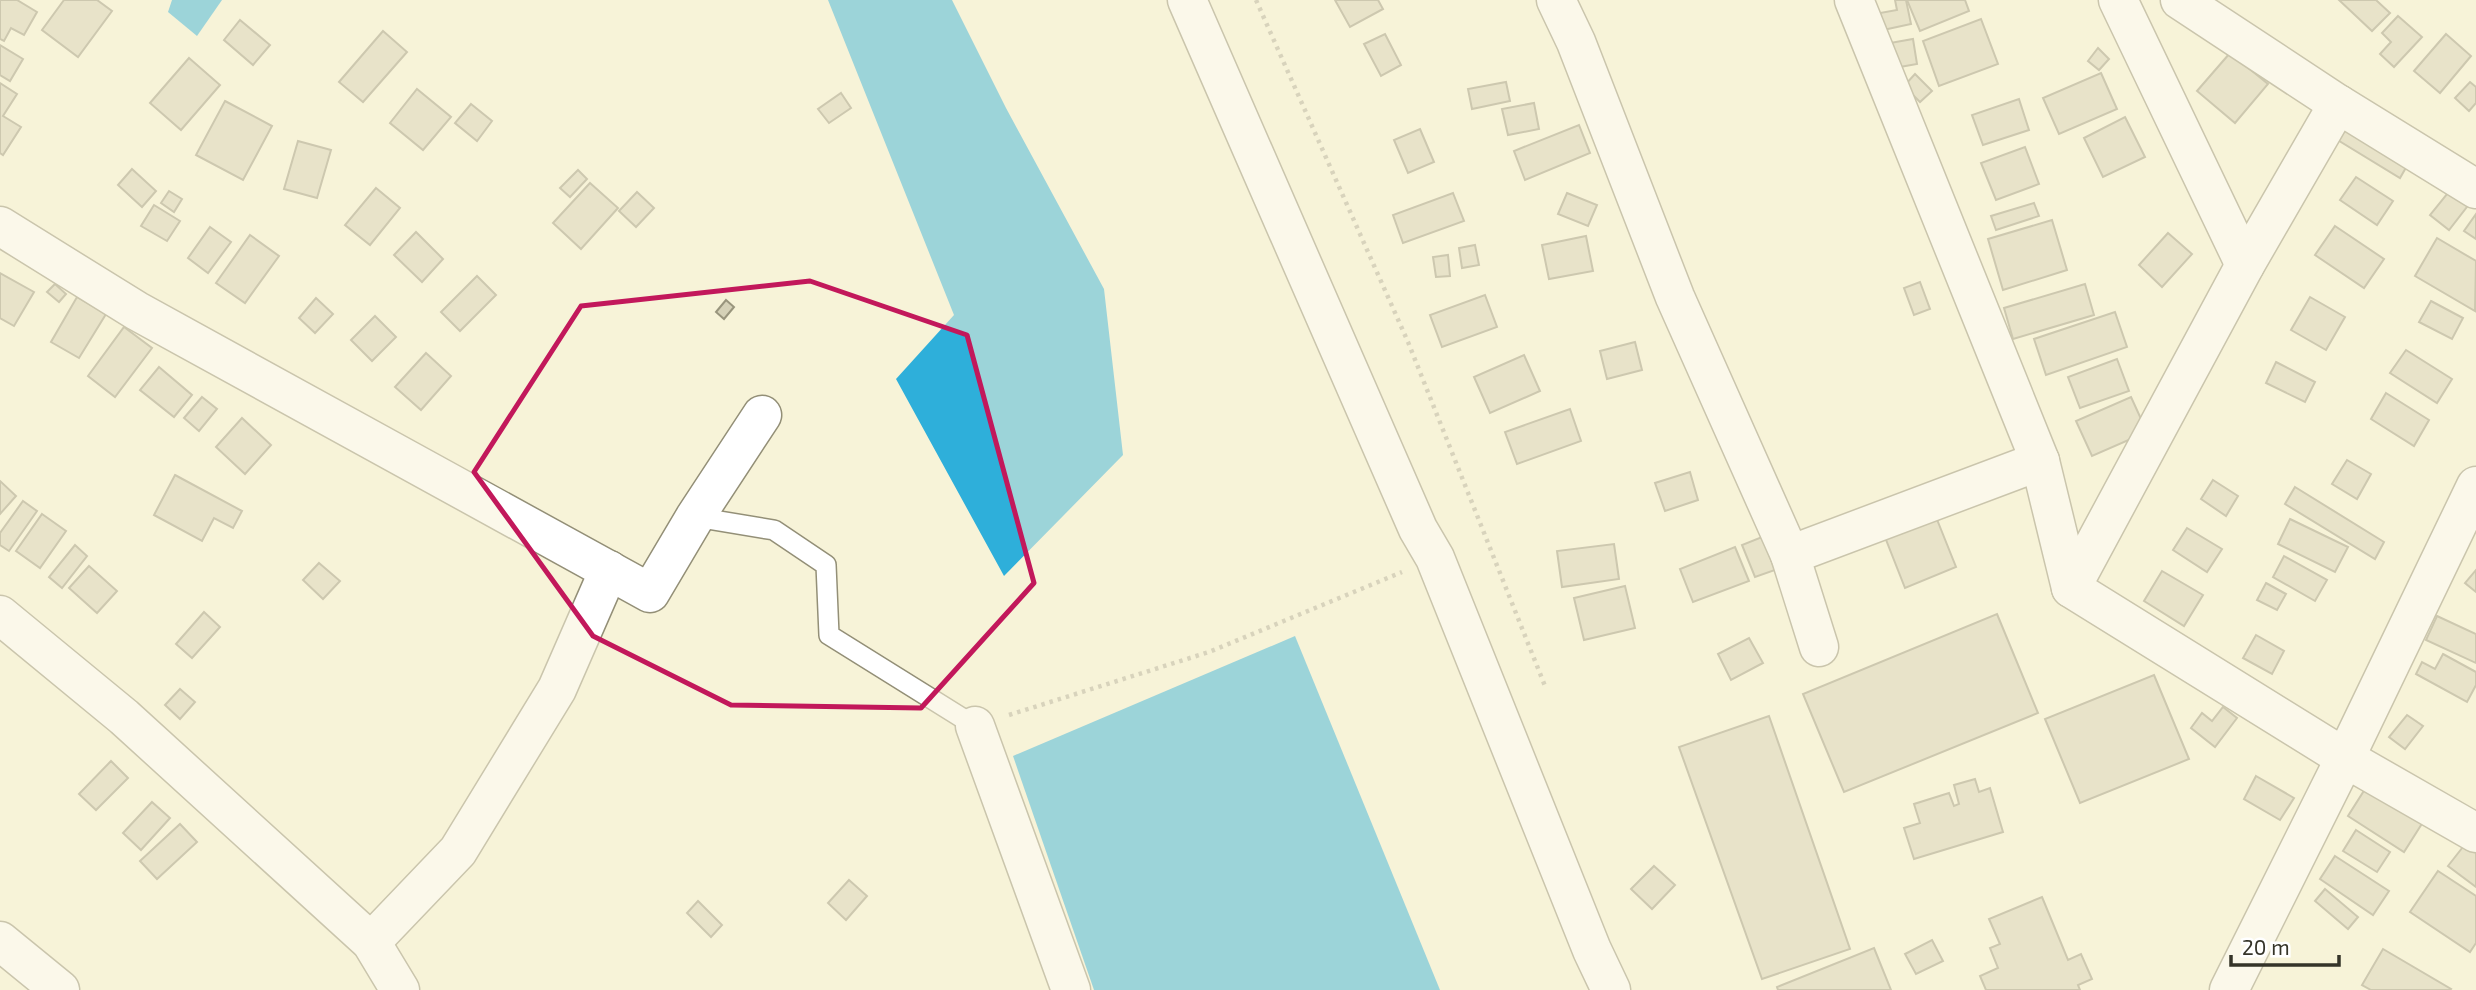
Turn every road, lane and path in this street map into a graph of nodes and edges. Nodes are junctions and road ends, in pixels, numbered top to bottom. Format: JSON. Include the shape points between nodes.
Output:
{"nodes":[{"id":1,"x":1187,"y":0,"type":"edge"},
{"id":2,"x":1256,"y":0,"type":"edge"},
{"id":3,"x":1556,"y":0,"type":"edge"},
{"id":4,"x":1854,"y":0,"type":"edge"},
{"id":5,"x":2119,"y":0,"type":"edge"},
{"id":6,"x":2180,"y":0,"type":"edge"},
{"id":7,"x":2338,"y":104,"type":"junction"},
{"id":8,"x":2476,"y":189,"type":"edge"},
{"id":9,"x":0,"y":226,"type":"edge"},
{"id":10,"x":2245,"y":265,"type":"junction"},
{"id":11,"x":762,"y":415,"type":"dead end"},
{"id":12,"x":2040,"y":461,"type":"junction"},
{"id":13,"x":2476,"y":486,"type":"edge"},
{"id":14,"x":695,"y":517,"type":"junction"},
{"id":15,"x":1790,"y":555,"type":"junction"},
{"id":16,"x":1435,"y":558,"type":"junction"},
{"id":17,"x":609,"y":570,"type":"junction"},
{"id":18,"x":2071,"y":588,"type":"junction"},
{"id":19,"x":0,"y":615,"type":"edge"},
{"id":20,"x":1819,"y":647,"type":"dead end"},
{"id":21,"x":1545,"y":685,"type":"dead end"},
{"id":22,"x":975,"y":726,"type":"junction"},
{"id":23,"x":2345,"y":758,"type":"junction"},
{"id":24,"x":2476,"y":833,"type":"edge"},
{"id":25,"x":0,"y":941,"type":"edge"},
{"id":26,"x":371,"y":942,"type":"junction"},
{"id":27,"x":60,"y":990,"type":"edge"},
{"id":28,"x":400,"y":990,"type":"edge"},
{"id":29,"x":1071,"y":990,"type":"edge"},
{"id":30,"x":1611,"y":990,"type":"edge"},
{"id":31,"x":2229,"y":990,"type":"edge"}],
"edges":[{"from":1,"to":16,"type":"street","via":[[1418,529]]},
{"from":2,"to":21,"type":"path","via":[[1408,342]]},
{"from":3,"to":15,"type":"street","via":[[1675,296]]},
{"from":4,"to":12,"type":"street"},
{"from":5,"to":10,"type":"street"},
{"from":6,"to":7,"type":"street"},
{"from":7,"to":8,"type":"street"},
{"from":7,"to":10,"type":"street"},
{"from":9,"to":17,"type":"street","via":[[137,311]]},
{"from":10,"to":18,"type":"street"},
{"from":11,"to":14,"type":"street"},
{"from":12,"to":15,"type":"street"},
{"from":12,"to":18,"type":"street"},
{"from":13,"to":23,"type":"street"},
{"from":14,"to":17,"type":"street","via":[[650,593]]},
{"from":14,"to":22,"type":"lane","via":[[774,530],[826,565],[829,635]]},
{"from":15,"to":20,"type":"street"},
{"from":16,"to":22,"type":"path","via":[[1209,652]]},
{"from":16,"to":30,"type":"street"},
{"from":17,"to":26,"type":"street","via":[[557,689],[458,851]]},
{"from":18,"to":23,"type":"street"},
{"from":19,"to":26,"type":"street","via":[[124,717]]},
{"from":22,"to":29,"type":"street"},
{"from":23,"to":24,"type":"street"},
{"from":23,"to":31,"type":"street"},
{"from":25,"to":27,"type":"street"},
{"from":26,"to":28,"type":"street"}]}
